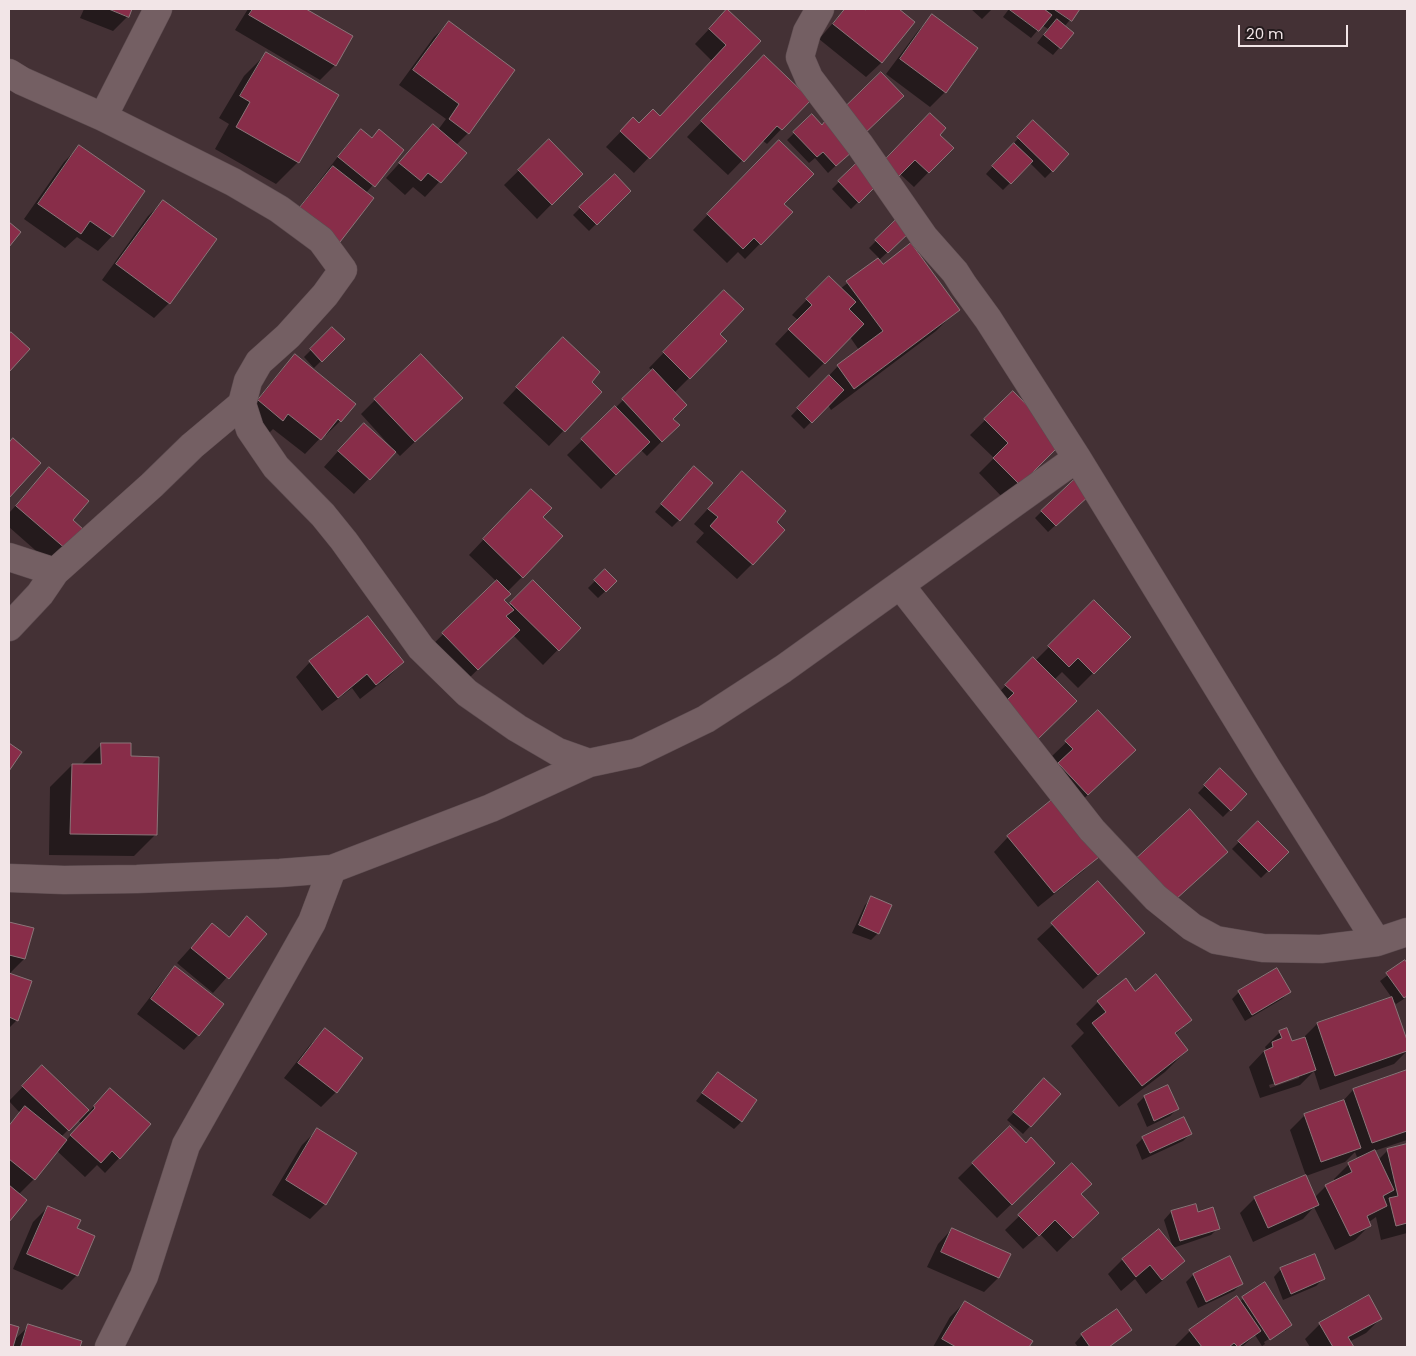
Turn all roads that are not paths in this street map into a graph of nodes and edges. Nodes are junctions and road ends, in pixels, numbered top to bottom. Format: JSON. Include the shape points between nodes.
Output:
{"nodes":[{"id":1,"x":158,"y":9,"type":"edge"},
{"id":2,"x":820,"y":9,"type":"edge"},
{"id":3,"x":9,"y":73,"type":"edge"},
{"id":4,"x":103,"y":117,"type":"junction"},
{"id":5,"x":242,"y":404,"type":"junction"},
{"id":6,"x":1077,"y":458,"type":"junction"},
{"id":7,"x":9,"y":557,"type":"edge"},
{"id":8,"x":55,"y":572,"type":"junction"},
{"id":9,"x":900,"y":585,"type":"junction"},
{"id":10,"x":9,"y":627,"type":"edge"},
{"id":11,"x":589,"y":763,"type":"junction"},
{"id":12,"x":332,"y":869,"type":"junction"},
{"id":13,"x":9,"y":878,"type":"edge"},
{"id":14,"x":1407,"y":932,"type":"edge"},
{"id":15,"x":1377,"y":942,"type":"junction"},
{"id":16,"x":109,"y":1347,"type":"edge"}],
"edges":[{"from":1,"to":4,"type":"street"},
{"from":2,"to":6,"type":"street","via":[[807,32],[800,57],[809,78],[866,152],[924,237],[955,272],[988,318]]},
{"from":3,"to":4,"type":"street"},
{"from":4,"to":5,"type":"street","via":[[233,182],[279,209],[321,240],[343,270],[288,336],[259,362],[248,382]]},
{"from":5,"to":8,"type":"street"},
{"from":5,"to":11,"type":"street","via":[[250,429],[276,466],[344,541],[421,648],[467,693],[516,728],[558,752]]},
{"from":6,"to":9,"type":"street"},
{"from":6,"to":15,"type":"street"},
{"from":7,"to":8,"type":"street"},
{"from":8,"to":10,"type":"street","via":[[40,594]]},
{"from":9,"to":11,"type":"street","via":[[783,669],[706,719],[636,753]]},
{"from":9,"to":15,"type":"street","via":[[1092,830],[1156,898],[1192,927],[1216,940],[1263,948],[1321,949]]},
{"from":11,"to":12,"type":"street","via":[[491,808]]},
{"from":12,"to":13,"type":"street","via":[[137,879]]},
{"from":12,"to":16,"type":"street","via":[[312,922],[186,1145],[144,1276]]},
{"from":14,"to":15,"type":"street"}]}
